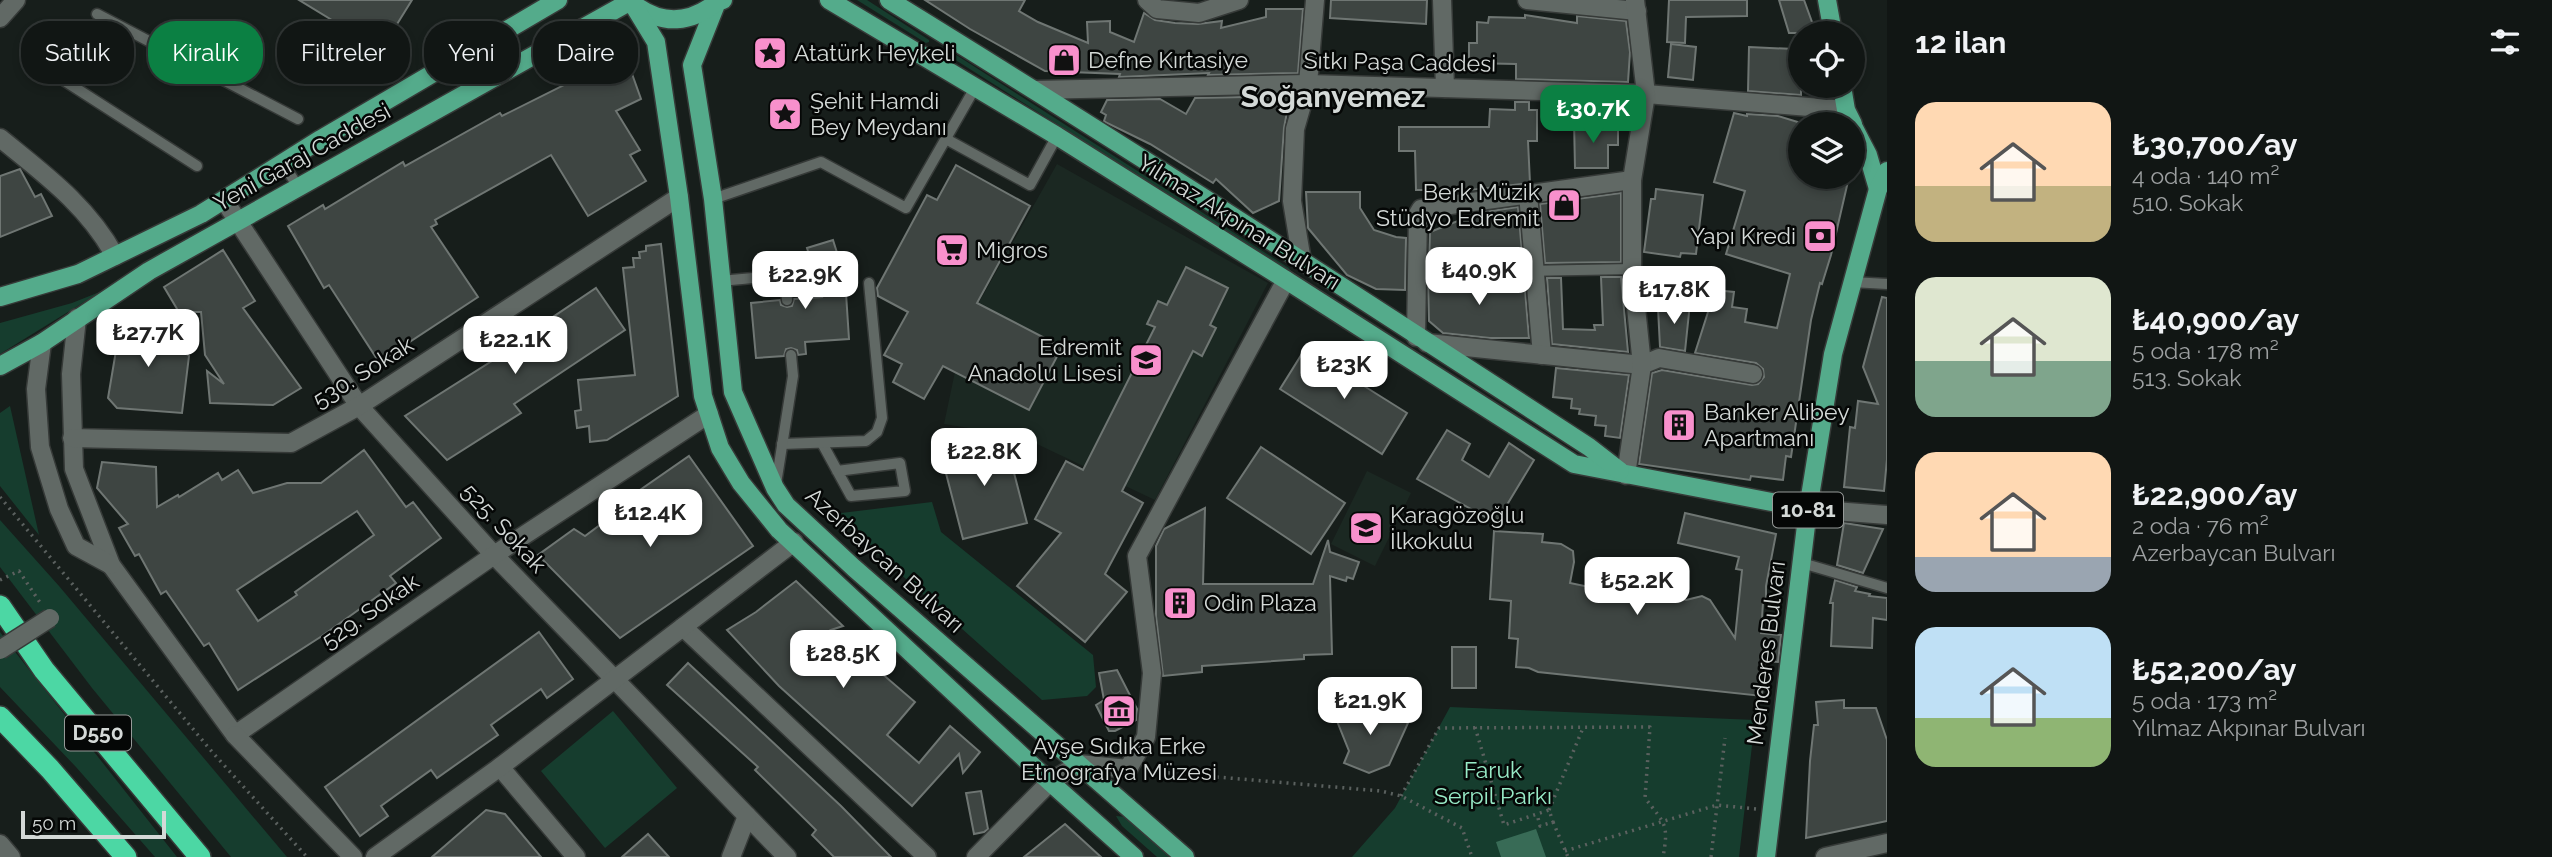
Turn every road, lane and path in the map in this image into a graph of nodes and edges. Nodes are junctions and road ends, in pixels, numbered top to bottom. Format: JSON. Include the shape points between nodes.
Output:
{"nodes":[{"id":1,"x":16,"y":0,"type":"edge"},
{"id":2,"x":558,"y":0,"type":"edge"},
{"id":3,"x":829,"y":0,"type":"edge"},
{"id":4,"x":889,"y":0,"type":"edge"},
{"id":5,"x":1147,"y":0,"type":"edge"},
{"id":6,"x":1239,"y":0,"type":"edge"},
{"id":7,"x":1315,"y":0,"type":"edge"},
{"id":8,"x":1442,"y":0,"type":"edge"},
{"id":9,"x":1527,"y":0,"type":"edge"},
{"id":10,"x":1827,"y":0,"type":"edge"},
{"id":11,"x":631,"y":1,"type":"edge"},
{"id":12,"x":719,"y":1,"type":"edge"},
{"id":13,"x":1636,"y":5,"type":"edge"},
{"id":14,"x":97,"y":14,"type":"dead end"},
{"id":15,"x":0,"y":19,"type":"edge"},
{"id":16,"x":1831,"y":21,"type":"edge"},
{"id":17,"x":68,"y":84,"type":"edge"},
{"id":18,"x":1308,"y":84,"type":"junction"},
{"id":19,"x":976,"y":86,"type":"junction"},
{"id":20,"x":1445,"y":88,"type":"junction"},
{"id":21,"x":1036,"y":90,"type":"junction"},
{"id":22,"x":1646,"y":94,"type":"junction"},
{"id":23,"x":1788,"y":112,"type":"edge"},
{"id":24,"x":299,"y":118,"type":"dead end"},
{"id":25,"x":1057,"y":136,"type":"junction"},
{"id":26,"x":0,"y":138,"type":"edge"},
{"id":27,"x":946,"y":139,"type":"junction"},
{"id":28,"x":1865,"y":149,"type":"edge"},
{"id":29,"x":283,"y":163,"type":"junction"},
{"id":30,"x":197,"y":166,"type":"dead end"},
{"id":31,"x":1887,"y":171,"type":"edge"},
{"id":32,"x":1632,"y":180,"type":"junction"},
{"id":33,"x":298,"y":187,"type":"junction"},
{"id":34,"x":1882,"y":190,"type":"edge"},
{"id":35,"x":1528,"y":194,"type":"junction"},
{"id":36,"x":679,"y":197,"type":"junction"},
{"id":37,"x":713,"y":199,"type":"junction"},
{"id":38,"x":224,"y":200,"type":"junction"},
{"id":39,"x":238,"y":220,"type":"junction"},
{"id":40,"x":115,"y":256,"type":"junction"},
{"id":41,"x":1302,"y":261,"type":"junction"},
{"id":42,"x":1632,"y":269,"type":"junction"},
{"id":43,"x":1535,"y":271,"type":"junction"},
{"id":44,"x":1417,"y":273,"type":"junction"},
{"id":45,"x":1286,"y":280,"type":"junction"},
{"id":46,"x":720,"y":281,"type":"junction"},
{"id":47,"x":869,"y":282,"type":"dead end"},
{"id":48,"x":1852,"y":282,"type":"junction"},
{"id":49,"x":1887,"y":284,"type":"edge"},
{"id":50,"x":0,"y":297,"type":"edge"},
{"id":51,"x":787,"y":300,"type":"dead end"},
{"id":52,"x":77,"y":318,"type":"junction"},
{"id":53,"x":1421,"y":340,"type":"junction"},
{"id":54,"x":42,"y":343,"type":"junction"},
{"id":55,"x":791,"y":355,"type":"dead end"},
{"id":56,"x":1542,"y":355,"type":"junction"},
{"id":57,"x":1642,"y":365,"type":"junction"},
{"id":58,"x":1,"y":366,"type":"edge"},
{"id":59,"x":1753,"y":374,"type":"dead end"},
{"id":60,"x":359,"y":406,"type":"junction"},
{"id":61,"x":709,"y":414,"type":"junction"},
{"id":62,"x":72,"y":438,"type":"junction"},
{"id":63,"x":822,"y":443,"type":"junction"},
{"id":64,"x":782,"y":444,"type":"junction"},
{"id":65,"x":837,"y":471,"type":"junction"},
{"id":66,"x":1626,"y":475,"type":"junction"},
{"id":67,"x":775,"y":488,"type":"junction"},
{"id":68,"x":0,"y":497,"type":"edge"},
{"id":69,"x":1808,"y":509,"type":"junction"},
{"id":70,"x":1887,"y":515,"type":"edge"},
{"id":71,"x":794,"y":542,"type":"junction"},
{"id":72,"x":494,"y":555,"type":"junction"},
{"id":73,"x":1801,"y":563,"type":"junction"},
{"id":74,"x":111,"y":565,"type":"junction"},
{"id":75,"x":0,"y":580,"type":"edge"},
{"id":76,"x":1887,"y":587,"type":"edge"},
{"id":77,"x":0,"y":592,"type":"edge"},
{"id":78,"x":0,"y":607,"type":"edge"},
{"id":79,"x":50,"y":618,"type":"joint"},
{"id":80,"x":683,"y":626,"type":"junction"},
{"id":81,"x":0,"y":650,"type":"edge"},
{"id":82,"x":44,"y":670,"type":"junction"},
{"id":83,"x":614,"y":680,"type":"junction"},
{"id":84,"x":0,"y":717,"type":"edge"},
{"id":85,"x":1475,"y":727,"type":"junction"},
{"id":86,"x":1583,"y":727,"type":"junction"},
{"id":87,"x":235,"y":735,"type":"junction"},
{"id":88,"x":1725,"y":738,"type":"dead end"},
{"id":89,"x":1079,"y":764,"type":"junction"},
{"id":90,"x":500,"y":767,"type":"junction"},
{"id":91,"x":1128,"y":769,"type":"junction"},
{"id":92,"x":1050,"y":782,"type":"junction"},
{"id":93,"x":1401,"y":796,"type":"junction"},
{"id":94,"x":1717,"y":805,"type":"junction"},
{"id":95,"x":1549,"y":810,"type":"junction"},
{"id":96,"x":1772,"y":810,"type":"junction"},
{"id":97,"x":1536,"y":814,"type":"junction"},
{"id":98,"x":747,"y":816,"type":"junction"},
{"id":99,"x":1662,"y":821,"type":"junction"},
{"id":100,"x":1553,"y":822,"type":"junction"},
{"id":101,"x":1887,"y":843,"type":"edge"},
{"id":102,"x":0,"y":844,"type":"edge"},
{"id":103,"x":1565,"y":851,"type":"junction"},
{"id":104,"x":11,"y":857,"type":"edge"},
{"id":105,"x":126,"y":857,"type":"edge"},
{"id":106,"x":200,"y":857,"type":"edge"},
{"id":107,"x":307,"y":857,"type":"edge"},
{"id":108,"x":353,"y":857,"type":"edge"},
{"id":109,"x":375,"y":857,"type":"edge"},
{"id":110,"x":576,"y":857,"type":"edge"},
{"id":111,"x":732,"y":857,"type":"edge"},
{"id":112,"x":787,"y":857,"type":"edge"},
{"id":113,"x":928,"y":857,"type":"edge"},
{"id":114,"x":976,"y":857,"type":"edge"},
{"id":115,"x":1134,"y":857,"type":"edge"},
{"id":116,"x":1185,"y":857,"type":"edge"},
{"id":117,"x":1472,"y":857,"type":"edge"},
{"id":118,"x":1568,"y":857,"type":"edge"},
{"id":119,"x":1663,"y":857,"type":"edge"},
{"id":120,"x":1711,"y":857,"type":"edge"},
{"id":121,"x":1766,"y":857,"type":"edge"},
{"id":122,"x":1825,"y":857,"type":"edge"}],
"edges":[{"from":1,"to":15,"type":"street"},
{"from":2,"to":29,"type":"main road","name":"Yeni Garaj Caddesi"},
{"from":3,"to":19,"type":"main road","name":"Yılmaz Akpınar Bulvarı"},
{"from":4,"to":21,"type":"main road","name":"Yılmaz Akpınar Bulvarı"},
{"from":5,"to":6,"type":"street","via":[[1157,9],[1199,13]]},
{"from":7,"to":18,"type":"street"},
{"from":8,"to":20,"type":"street"},
{"from":9,"to":13,"type":"street"},
{"from":10,"to":16,"type":"main road"},
{"from":11,"to":12,"type":"main road","via":[[665,20],[702,14]]},
{"from":11,"to":33,"type":"main road","name":"Yeni Garaj Caddesi"},
{"from":11,"to":36,"type":"main road","name":"Azerbaycan Bulvarı","via":[[656,42]]},
{"from":12,"to":37,"type":"main road","name":"Azerbaycan Bulvarı","via":[[692,65]]},
{"from":13,"to":22,"type":"street"},
{"from":14,"to":24,"type":"lane"},
{"from":17,"to":30,"type":"lane"},
{"from":18,"to":20,"type":"street","name":"Sıtkı Paşa Caddesi"},
{"from":18,"to":21,"type":"street","name":"Sıtkı Paşa Caddesi"},
{"from":18,"to":41,"type":"street","via":[[1295,130],[1293,189]]},
{"from":19,"to":25,"type":"main road","name":"Yılmaz Akpınar Bulvarı"},
{"from":19,"to":27,"type":"lane"},
{"from":20,"to":22,"type":"street","name":"Sıtkı Paşa Caddesi"},
{"from":21,"to":41,"type":"main road","name":"Yılmaz Akpınar Bulvarı"},
{"from":22,"to":23,"type":"street","name":"Sıtkı Paşa Caddesi"},
{"from":22,"to":32,"type":"street"},
{"from":25,"to":27,"type":"lane","via":[[1030,185]]},
{"from":25,"to":45,"type":"main road","name":"Yılmaz Akpınar Bulvarı"},
{"from":26,"to":40,"type":"street","via":[[69,195],[100,230]]},
{"from":27,"to":37,"type":"lane","via":[[906,208],[821,162]]},
{"from":28,"to":34,"type":"main road"},
{"from":29,"to":33,"type":"lane"},
{"from":29,"to":38,"type":"main road","name":"Yeni Garaj Caddesi"},
{"from":31,"to":34,"type":"main road","name":"Menderes Bulvarı","number":"10-81"},
{"from":32,"to":35,"type":"street"},
{"from":32,"to":42,"type":"street"},
{"from":33,"to":39,"type":"main road","name":"Yeni Garaj Caddesi"},
{"from":34,"to":48,"type":"main road","name":"Menderes Bulvarı","number":"10-81"},
{"from":35,"to":43,"type":"street"},
{"from":35,"to":44,"type":"street","via":[[1421,209]]},
{"from":36,"to":60,"type":"street","name":"530. Sokak"},
{"from":36,"to":61,"type":"main road","name":"Azerbaycan Bulvarı"},
{"from":37,"to":46,"type":"main road","name":"Azerbaycan Bulvarı"},
{"from":38,"to":39,"type":"street","name":"525. Sokak"},
{"from":38,"to":40,"type":"main road","name":"Yeni Garaj Caddesi"},
{"from":39,"to":52,"type":"main road","name":"Yeni Garaj Caddesi"},
{"from":39,"to":60,"type":"street","name":"525. Sokak"},
{"from":40,"to":50,"type":"main road","name":"Yeni Garaj Caddesi","via":[[78,274]]},
{"from":41,"to":53,"type":"main road","name":"Yılmaz Akpınar Bulvarı"},
{"from":42,"to":43,"type":"lane"},
{"from":42,"to":57,"type":"street"},
{"from":43,"to":44,"type":"lane"},
{"from":43,"to":56,"type":"street"},
{"from":44,"to":53,"type":"street"},
{"from":45,"to":66,"type":"main road","name":"Yılmaz Akpınar Bulvarı","via":[[1574,464]]},
{"from":45,"to":91,"type":"street","via":[[1136,556],[1152,673],[1146,737]]},
{"from":46,"to":51,"type":"lane","via":[[785,275]]},
{"from":46,"to":67,"type":"main road","name":"Azerbaycan Bulvarı","via":[[733,392]]},
{"from":47,"to":63,"type":"lane","via":[[880,425],[866,441]]},
{"from":48,"to":49,"type":"lane"},
{"from":48,"to":69,"type":"main road","name":"Menderes Bulvarı","number":"10-81","via":[[1833,354]]},
{"from":52,"to":54,"type":"main road","name":"Yeni Garaj Caddesi"},
{"from":52,"to":62,"type":"street","via":[[71,374]]},
{"from":53,"to":56,"type":"street"},
{"from":53,"to":66,"type":"main road","name":"Yılmaz Akpınar Bulvarı","via":[[1590,447]]},
{"from":54,"to":58,"type":"main road","name":"Yeni Garaj Caddesi"},
{"from":54,"to":74,"type":"street","via":[[36,389],[40,447],[59,509],[76,546]]},
{"from":55,"to":64,"type":"lane","via":[[793,376]]},
{"from":56,"to":57,"type":"street"},
{"from":57,"to":59,"type":"street","via":[[1659,358]]},
{"from":57,"to":66,"type":"street"},
{"from":60,"to":62,"type":"street","name":"530. Sokak","via":[[291,443]]},
{"from":60,"to":72,"type":"street","name":"525. Sokak"},
{"from":61,"to":71,"type":"main road","name":"Azerbaycan Bulvarı","via":[[720,448],[741,483]]},
{"from":61,"to":72,"type":"street","name":"529. Sokak"},
{"from":62,"to":74,"type":"street","via":[[74,469]]},
{"from":63,"to":64,"type":"lane"},
{"from":63,"to":65,"type":"lane"},
{"from":64,"to":67,"type":"lane"},
{"from":65,"to":65,"type":"lane","via":[[851,496],[905,491],[900,463]]},
{"from":66,"to":69,"type":"main road","name":"Yılmaz Akpınar Bulvarı"},
{"from":67,"to":89,"type":"main road","name":"Azerbaycan Bulvarı","via":[[786,505],[854,569]]},
{"from":68,"to":107,"type":"path","via":[[213,753]]},
{"from":69,"to":70,"type":"street"},
{"from":69,"to":73,"type":"main road","name":"Menderes Bulvarı","number":"10-81"},
{"from":71,"to":80,"type":"street"},
{"from":71,"to":92,"type":"main road","name":"Azerbaycan Bulvarı"},
{"from":72,"to":83,"type":"street","name":"525. Sokak"},
{"from":72,"to":87,"type":"street","name":"529. Sokak"},
{"from":73,"to":76,"type":"lane"},
{"from":73,"to":96,"type":"main road","name":"Menderes Bulvarı","number":"10-81"},
{"from":74,"to":87,"type":"street"},
{"from":75,"to":79,"type":"path","via":[[19,571]]},
{"from":77,"to":82,"type":"main road"},
{"from":78,"to":82,"type":"highway","number":"D550"},
{"from":79,"to":81,"type":"street","bridge":true},
{"from":80,"to":83,"type":"street"},
{"from":80,"to":113,"type":"street"},
{"from":82,"to":106,"type":"highway","number":"D550"},
{"from":83,"to":90,"type":"street"},
{"from":83,"to":98,"type":"street","name":"525. Sokak"},
{"from":84,"to":105,"type":"highway","number":"D550"},
{"from":85,"to":86,"type":"path"},
{"from":85,"to":93,"type":"path","via":[[1439,728]]},
{"from":85,"to":97,"type":"path","via":[[1504,825]]},
{"from":86,"to":95,"type":"path"},
{"from":86,"to":99,"type":"path","via":[[1650,727],[1645,798]]},
{"from":87,"to":108,"type":"street"},
{"from":88,"to":94,"type":"path"},
{"from":89,"to":91,"type":"street"},
{"from":89,"to":92,"type":"street"},
{"from":89,"to":116,"type":"main road","name":"Azerbaycan Bulvarı"},
{"from":90,"to":109,"type":"street"},
{"from":90,"to":110,"type":"street"},
{"from":91,"to":93,"type":"path"},
{"from":92,"to":114,"type":"street"},
{"from":92,"to":115,"type":"main road","name":"Azerbaycan Bulvarı"},
{"from":93,"to":117,"type":"path","via":[[1462,828]]},
{"from":94,"to":96,"type":"path"},
{"from":94,"to":99,"type":"path"},
{"from":94,"to":120,"type":"path"},
{"from":95,"to":97,"type":"path"},
{"from":95,"to":100,"type":"path"},
{"from":96,"to":121,"type":"main road","name":"Menderes Bulvarı","number":"10-81"},
{"from":97,"to":100,"type":"path","via":[[1540,826]]},
{"from":98,"to":111,"type":"street"},
{"from":98,"to":112,"type":"street","name":"525. Sokak"},
{"from":99,"to":103,"type":"path"},
{"from":99,"to":119,"type":"path","via":[[1667,834]]},
{"from":100,"to":103,"type":"path"},
{"from":101,"to":122,"type":"street"},
{"from":102,"to":104,"type":"street"},
{"from":103,"to":118,"type":"path"}]}
